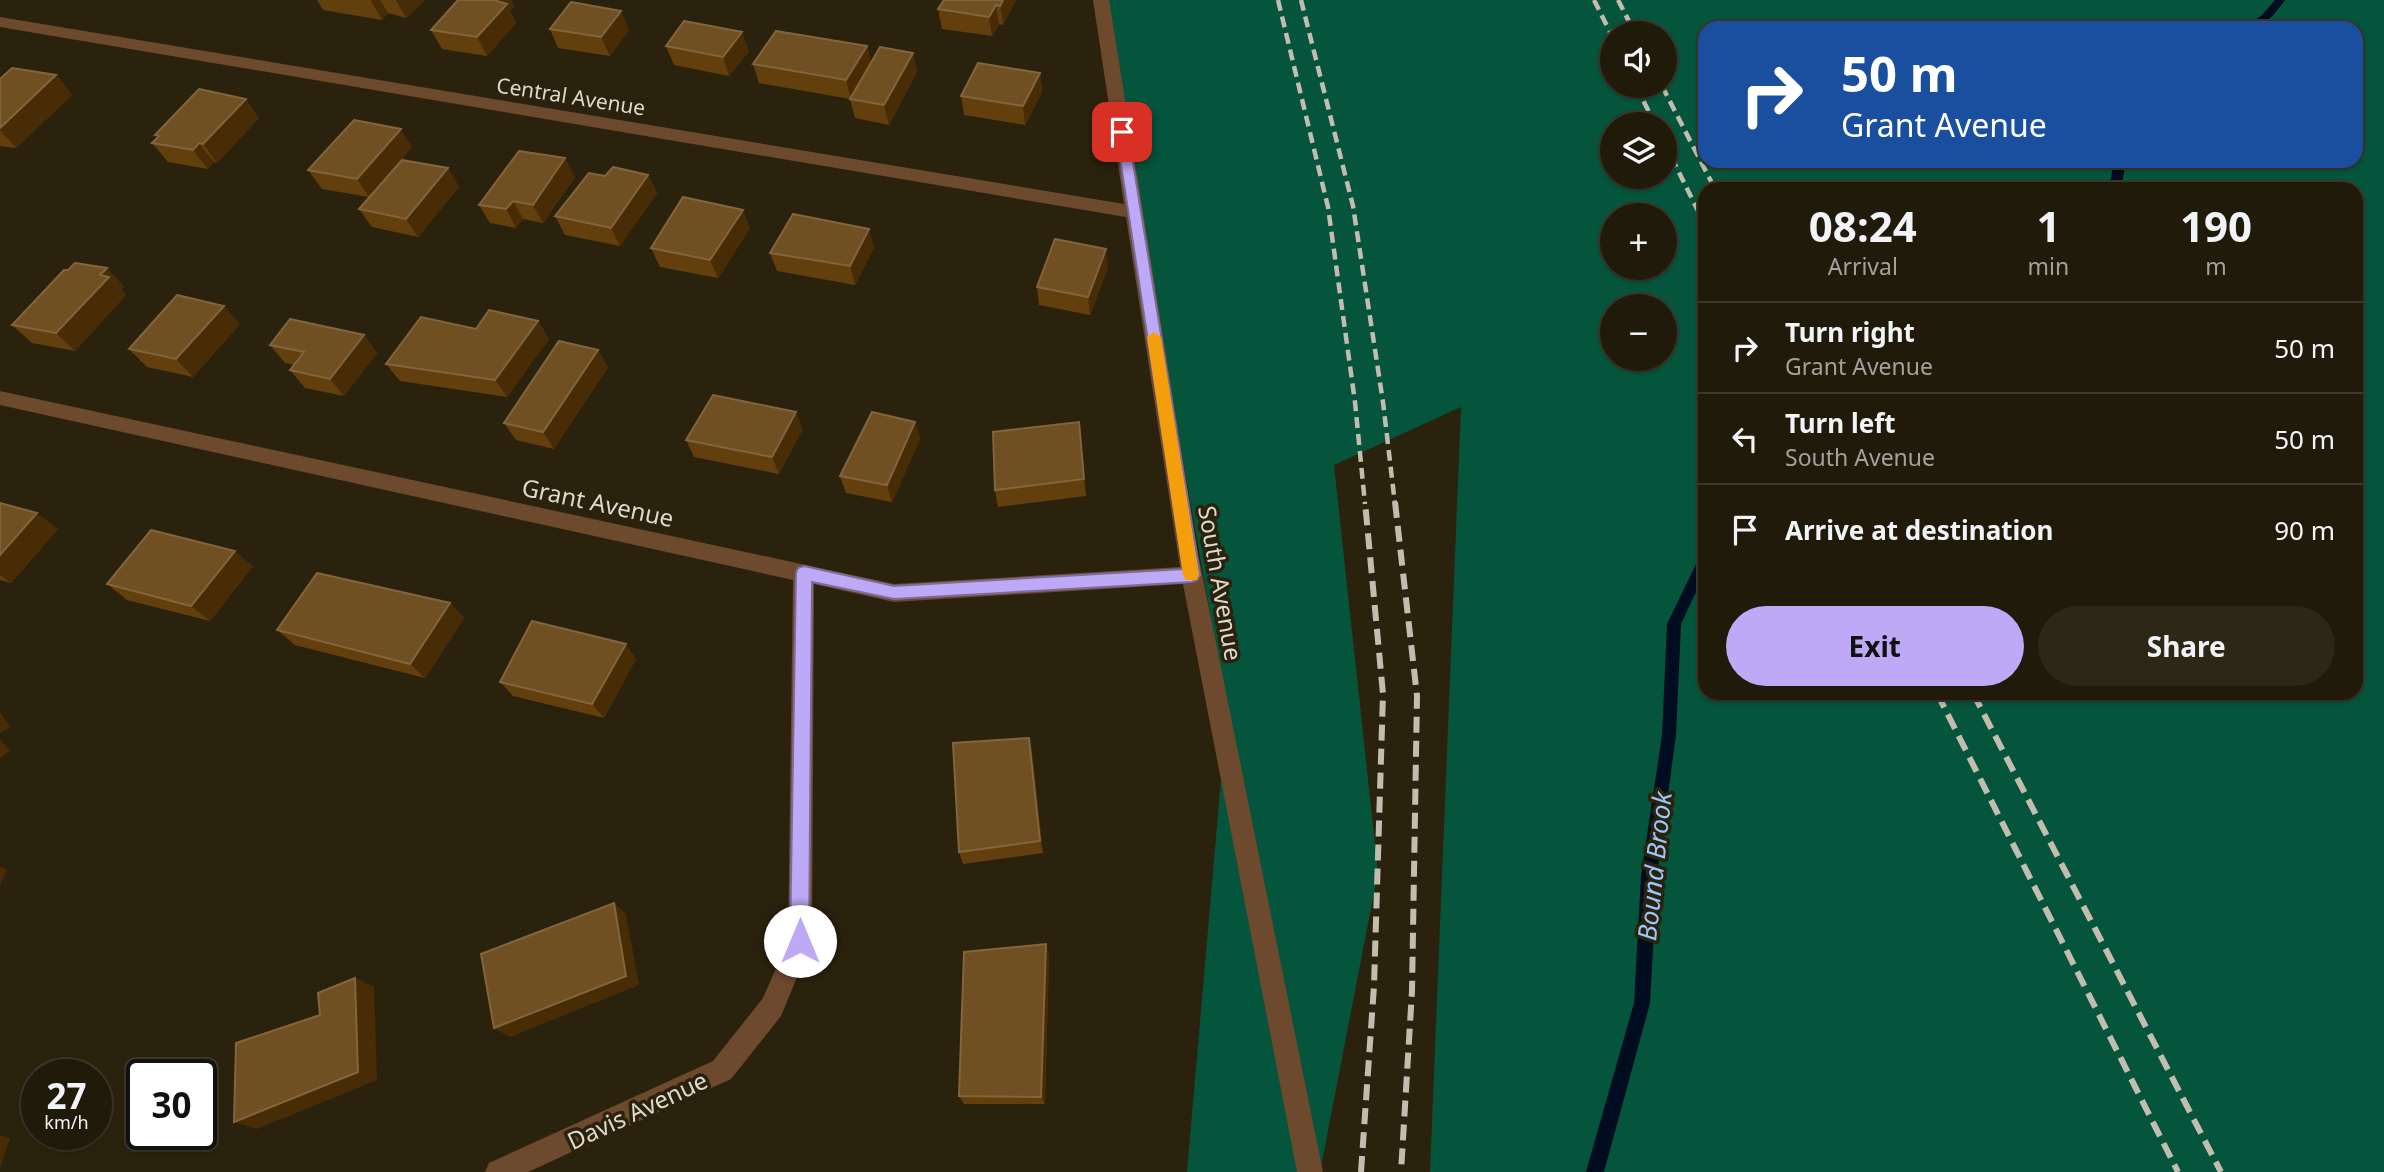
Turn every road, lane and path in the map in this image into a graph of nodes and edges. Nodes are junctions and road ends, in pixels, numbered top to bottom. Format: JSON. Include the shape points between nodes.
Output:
{"nodes":[{"id":1,"x":1101,"y":0,"type":"edge"},
{"id":2,"x":0,"y":22,"type":"edge"},
{"id":3,"x":1134,"y":212,"type":"junction"},
{"id":4,"x":0,"y":398,"type":"edge"},
{"id":5,"x":804,"y":573,"type":"junction"},
{"id":6,"x":1192,"y":575,"type":"junction"},
{"id":7,"x":498,"y":1172,"type":"edge"},
{"id":8,"x":1310,"y":1172,"type":"edge"}],
"edges":[{"from":1,"to":3,"type":"street","name":"South Avenue"},
{"from":2,"to":3,"type":"street","name":"Central Avenue"},
{"from":3,"to":6,"type":"street","name":"South Avenue"},
{"from":4,"to":5,"type":"street","name":"Grant Avenue"},
{"from":5,"to":6,"type":"street","name":"Grant Avenue","via":[[894,593]]},
{"from":5,"to":7,"type":"street","name":"Davis Avenue","via":[[800,941],[772,1007],[722,1070]]},
{"from":6,"to":8,"type":"street","name":"South Avenue"}]}
